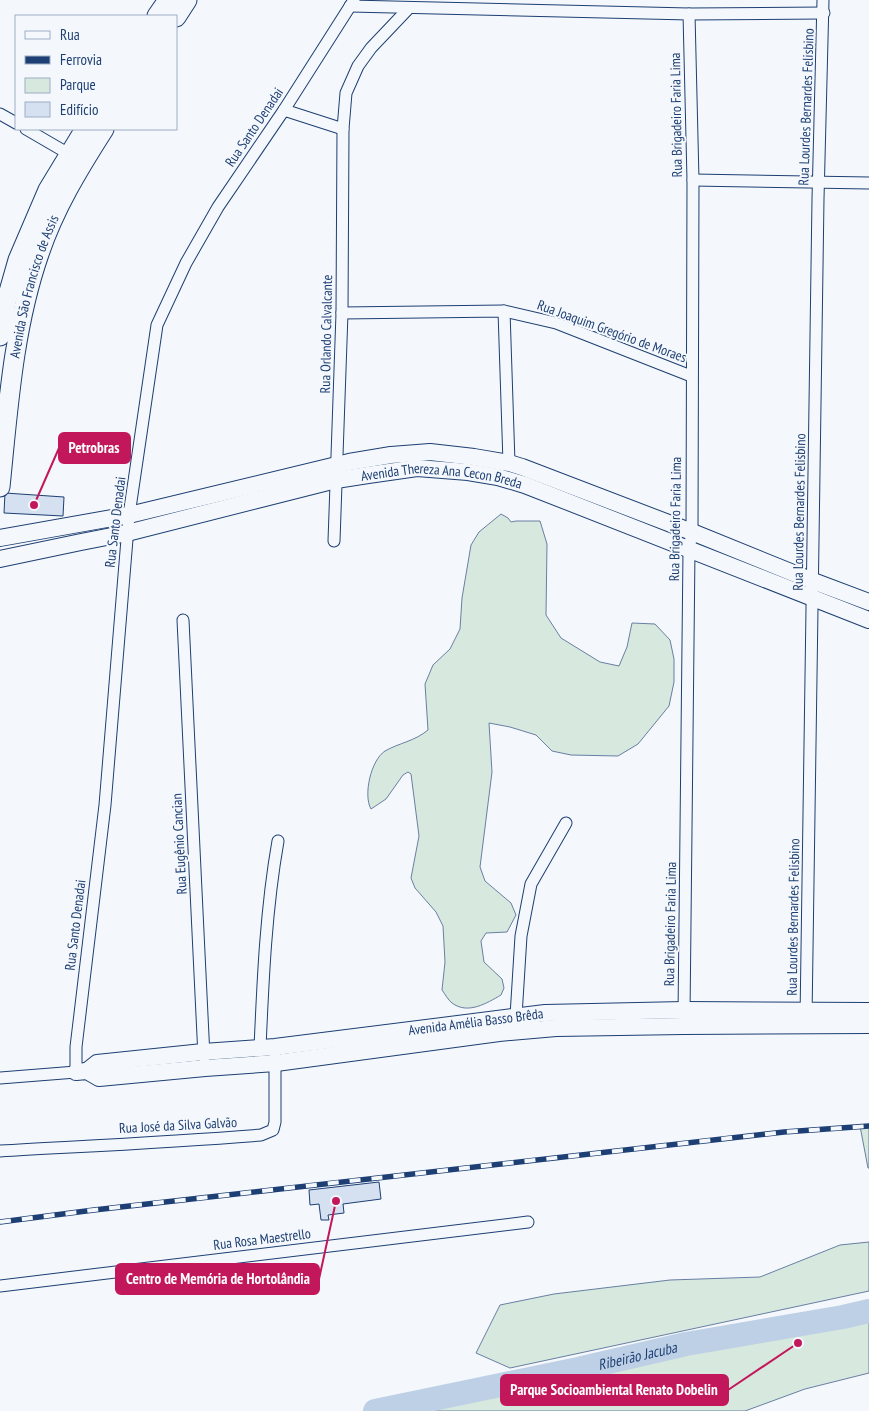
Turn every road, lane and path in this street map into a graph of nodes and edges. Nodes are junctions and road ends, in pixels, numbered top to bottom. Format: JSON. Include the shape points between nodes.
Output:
{"nodes":[{"id":1,"x":168,"y":0,"type":"edge"},
{"id":2,"x":187,"y":0,"type":"edge"},
{"id":3,"x":823,"y":0,"type":"edge"},
{"id":4,"x":352,"y":3,"type":"edge"},
{"id":5,"x":410,"y":8,"type":"junction"},
{"id":6,"x":824,"y":13,"type":"junction"},
{"id":7,"x":689,"y":14,"type":"junction"},
{"id":8,"x":158,"y":15,"type":"edge"},
{"id":9,"x":177,"y":15,"type":"edge"},
{"id":10,"x":284,"y":110,"type":"junction"},
{"id":11,"x":0,"y":114,"type":"edge"},
{"id":12,"x":15,"y":122,"type":"edge"},
{"id":13,"x":343,"y":129,"type":"junction"},
{"id":14,"x":28,"y":130,"type":"edge"},
{"id":15,"x":84,"y":130,"type":"edge"},
{"id":16,"x":103,"y":130,"type":"edge"},
{"id":17,"x":69,"y":154,"type":"junction"},
{"id":18,"x":693,"y":180,"type":"junction"},
{"id":19,"x":819,"y":183,"type":"junction"},
{"id":20,"x":869,"y":183,"type":"edge"},
{"id":21,"x":504,"y":311,"type":"junction"},
{"id":22,"x":342,"y":313,"type":"junction"},
{"id":23,"x":0,"y":336,"type":"edge"},
{"id":24,"x":692,"y":376,"type":"junction"},
{"id":25,"x":508,"y":463,"type":"junction"},
{"id":26,"x":336,"y":473,"type":"junction"},
{"id":27,"x":0,"y":487,"type":"edge"},
{"id":28,"x":129,"y":515,"type":"junction"},
{"id":29,"x":692,"y":532,"type":"junction"},
{"id":30,"x":127,"y":533,"type":"junction"},
{"id":31,"x":0,"y":538,"type":"edge"},
{"id":32,"x":334,"y":541,"type":"dead end"},
{"id":33,"x":689,"y":550,"type":"junction"},
{"id":34,"x":0,"y":559,"type":"edge"},
{"id":35,"x":813,"y":581,"type":"junction"},
{"id":36,"x":813,"y":598,"type":"junction"},
{"id":37,"x":869,"y":602,"type":"edge"},
{"id":38,"x":184,"y":620,"type":"dead end"},
{"id":39,"x":869,"y":620,"type":"edge"},
{"id":40,"x":566,"y":822,"type":"dead end"},
{"id":41,"x":278,"y":841,"type":"dead end"},
{"id":42,"x":869,"y":1011,"type":"edge"},
{"id":43,"x":516,"y":1016,"type":"junction"},
{"id":44,"x":684,"y":1018,"type":"junction"},
{"id":45,"x":806,"y":1018,"type":"junction"},
{"id":46,"x":869,"y":1025,"type":"edge"},
{"id":47,"x":270,"y":1053,"type":"junction"},
{"id":48,"x":204,"y":1060,"type":"junction"},
{"id":49,"x":81,"y":1072,"type":"junction"},
{"id":50,"x":0,"y":1078,"type":"edge"},
{"id":51,"x":0,"y":1151,"type":"edge"},
{"id":52,"x":528,"y":1222,"type":"dead end"},
{"id":53,"x":0,"y":1286,"type":"edge"}],
"edges":[{"from":1,"to":8,"type":"main road"},
{"from":2,"to":9,"type":"main road"},
{"from":3,"to":6,"type":"street","name":"Rua Lourdes Bernardes Felisbino"},
{"from":4,"to":5,"type":"street"},
{"from":4,"to":10,"type":"street","name":"Rua Santo Denadai"},
{"from":5,"to":7,"type":"street"},
{"from":5,"to":13,"type":"street","name":"Rua Orlando Calvalcante","via":[[358,66],[346,93]]},
{"from":6,"to":7,"type":"street"},
{"from":6,"to":19,"type":"street","name":"Rua Lourdes Bernardes Felisbino"},
{"from":7,"to":18,"type":"street","name":"Rua Brigadeiro Faria Lima"},
{"from":10,"to":13,"type":"street"},
{"from":10,"to":28,"type":"street","name":"Rua Santo Denadai","via":[[214,215],[157,325]]},
{"from":11,"to":12,"type":"street"},
{"from":13,"to":22,"type":"street","name":"Rua Orlando Calvalcante"},
{"from":14,"to":17,"type":"street"},
{"from":15,"to":17,"type":"main road","name":"Avenida São Francisco de Assis"},
{"from":16,"to":27,"type":"main road","name":"Avenida São Francisco de Assis","via":[[62,200],[39,252],[26,295],[15,352]]},
{"from":17,"to":23,"type":"main road","name":"Avenida São Francisco de Assis","via":[[48,190],[18,260]]},
{"from":18,"to":19,"type":"street"},
{"from":18,"to":24,"type":"street","name":"Rua Brigadeiro Faria Lima"},
{"from":19,"to":20,"type":"street"},
{"from":19,"to":35,"type":"street","name":"Rua Lourdes Bernardes Felisbino"},
{"from":21,"to":22,"type":"street","name":"Rua Joaquim Gregório de Moraes"},
{"from":21,"to":24,"type":"street","name":"Rua Joaquim Gregório de Moraes","via":[[556,323]]},
{"from":21,"to":25,"type":"street"},
{"from":22,"to":26,"type":"street","name":"Rua Orlando Calvalcante"},
{"from":24,"to":29,"type":"street","name":"Rua Brigadeiro Faria Lima"},
{"from":25,"to":26,"type":"main road","name":"Avenida Thereza Ana Cecon Breda","via":[[430,452],[391,455]]},
{"from":25,"to":29,"type":"main road","name":"Avenida Thereza Ana Cecon Breda"},
{"from":26,"to":28,"type":"main road","name":"Avenida Thereza Ana Cecon Breda"},
{"from":26,"to":30,"type":"main road","name":"Avenida Thereza Ana Cecon Breda"},
{"from":26,"to":32,"type":"street","name":"Rua Orlando Calvalcante"},
{"from":26,"to":33,"type":"main road","name":"Avenida Thereza Ana Cecon Breda","via":[[416,468],[498,477]]},
{"from":28,"to":30,"type":"street","name":"Rua Santo Denadai"},
{"from":28,"to":31,"type":"main road","name":"Avenida Thereza Ana Cecon Breda"},
{"from":29,"to":33,"type":"street","name":"Rua Brigadeiro Faria Lima"},
{"from":29,"to":35,"type":"main road","name":"Avenida Thereza Ana Cecon Breda"},
{"from":30,"to":34,"type":"main road","name":"Avenida Thereza Ana Cecon Breda"},
{"from":30,"to":49,"type":"street","name":"Rua Santo Denadai","via":[[104,805],[76,1047]]},
{"from":33,"to":36,"type":"main road","name":"Avenida Thereza Ana Cecon Breda"},
{"from":33,"to":44,"type":"street","name":"Rua Brigadeiro Faria Lima"},
{"from":35,"to":36,"type":"street","name":"Rua Lourdes Bernardes Felisbino"},
{"from":35,"to":37,"type":"main road","name":"Avenida Thereza Ana Cecon Breda"},
{"from":36,"to":39,"type":"main road","name":"Avenida Thereza Ana Cecon Breda"},
{"from":36,"to":45,"type":"street","name":"Rua Lourdes Bernardes Felisbino"},
{"from":38,"to":48,"type":"street","name":"Rua Eugênio Cancian"},
{"from":40,"to":43,"type":"street","via":[[531,884],[521,936]]},
{"from":41,"to":47,"type":"street","via":[[264,959]]},
{"from":42,"to":45,"type":"main road","name":"Avenida Amélia Basso Brêda"},
{"from":43,"to":44,"type":"main road","name":"Avenida Amélia Basso Brêda","via":[[568,1012]]},
{"from":43,"to":47,"type":"main road","name":"Avenida Amélia Basso Brêda"},
{"from":44,"to":45,"type":"main road","name":"Avenida Amélia Basso Brêda"},
{"from":44,"to":47,"type":"main road","name":"Avenida Amélia Basso Brêda"},
{"from":45,"to":46,"type":"main road","name":"Avenida Amélia Basso Brêda"},
{"from":47,"to":48,"type":"main road","name":"Avenida Amélia Basso Brêda"},
{"from":47,"to":48,"type":"main road","name":"Avenida Amélia Basso Brêda"},
{"from":47,"to":51,"type":"street","name":"Rua José da Silva Galvão","via":[[275,1122],[268,1134]]},
{"from":48,"to":49,"type":"main road","name":"Avenida Amélia Basso Brêda","via":[[99,1078]]},
{"from":49,"to":50,"type":"street","name":"Avenida Amélia Basso Brêda"},
{"from":52,"to":53,"type":"street","name":"Rua Rosa Maestrello"}]}
